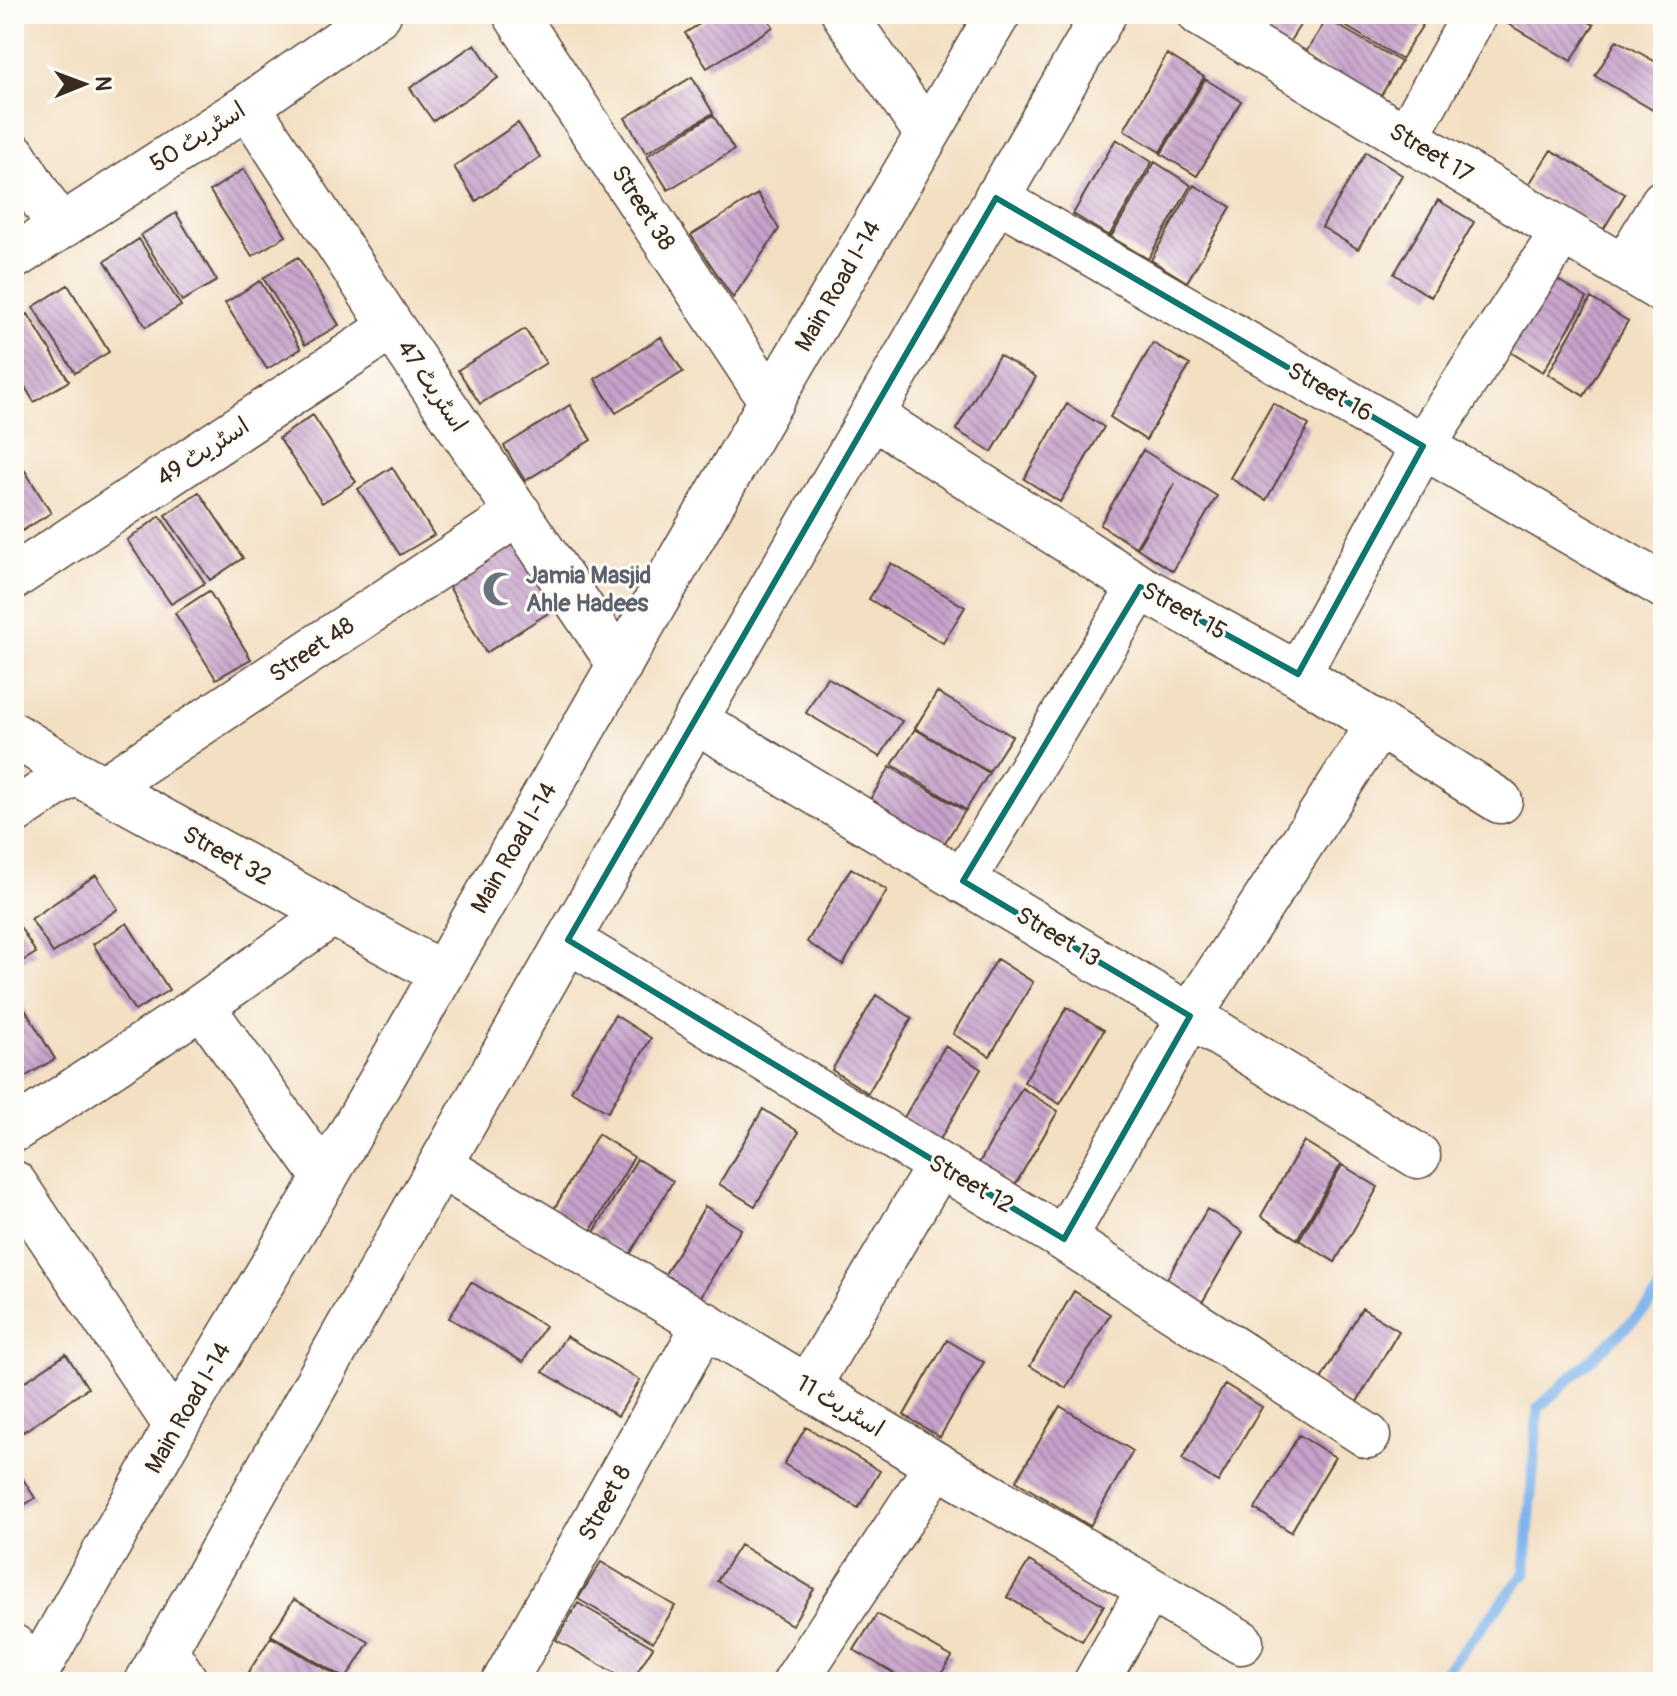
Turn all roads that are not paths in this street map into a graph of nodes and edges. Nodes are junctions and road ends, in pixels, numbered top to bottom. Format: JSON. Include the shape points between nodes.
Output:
{"nodes":[{"id":1,"x":379,"y":14,"type":"edge"},
{"id":2,"x":515,"y":14,"type":"edge"},
{"id":3,"x":844,"y":14,"type":"edge"},
{"id":4,"x":998,"y":14,"type":"edge"},
{"id":5,"x":1104,"y":14,"type":"edge"},
{"id":6,"x":1200,"y":14,"type":"edge"},
{"id":7,"x":1475,"y":14,"type":"edge"},
{"id":8,"x":248,"y":106,"type":"junction"},
{"id":9,"x":927,"y":134,"type":"junction"},
{"id":10,"x":1406,"y":138,"type":"junction"},
{"id":11,"x":14,"y":155,"type":"edge"},
{"id":12,"x":996,"y":198,"type":"junction"},
{"id":13,"x":1663,"y":202,"type":"edge"},
{"id":14,"x":59,"y":227,"type":"junction"},
{"id":15,"x":1563,"y":231,"type":"junction"},
{"id":16,"x":14,"y":257,"type":"edge"},
{"id":17,"x":1624,"y":268,"type":"junction"},
{"id":18,"x":1663,"y":291,"type":"edge"},
{"id":19,"x":392,"y":327,"type":"junction"},
{"id":20,"x":771,"y":401,"type":"junction"},
{"id":21,"x":872,"y":416,"type":"junction"},
{"id":22,"x":1423,"y":446,"type":"junction"},
{"id":23,"x":519,"y":513,"type":"junction"},
{"id":24,"x":14,"y":577,"type":"edge"},
{"id":25,"x":1663,"y":586,"type":"edge"},
{"id":26,"x":1140,"y":587,"type":"junction"},
{"id":27,"x":620,"y":665,"type":"junction"},
{"id":28,"x":1298,"y":674,"type":"junction"},
{"id":29,"x":696,"y":721,"type":"junction"},
{"id":30,"x":1379,"y":724,"type":"junction"},
{"id":31,"x":14,"y":735,"type":"edge"},
{"id":32,"x":90,"y":780,"type":"junction"},
{"id":33,"x":1500,"y":801,"type":"dead end"},
{"id":34,"x":14,"y":812,"type":"edge"},
{"id":35,"x":963,"y":881,"type":"junction"},
{"id":36,"x":332,"y":914,"type":"junction"},
{"id":37,"x":568,"y":940,"type":"junction"},
{"id":38,"x":441,"y":973,"type":"junction"},
{"id":39,"x":202,"y":1006,"type":"junction"},
{"id":40,"x":1190,"y":1016,"type":"junction"},
{"id":41,"x":14,"y":1130,"type":"edge"},
{"id":42,"x":1418,"y":1156,"type":"dead end"},
{"id":43,"x":939,"y":1165,"type":"junction"},
{"id":44,"x":441,"y":1166,"type":"junction"},
{"id":45,"x":325,"y":1178,"type":"junction"},
{"id":46,"x":14,"y":1183,"type":"edge"},
{"id":47,"x":1064,"y":1239,"type":"junction"},
{"id":48,"x":705,"y":1324,"type":"junction"},
{"id":49,"x":808,"y":1387,"type":"junction"},
{"id":50,"x":176,"y":1426,"type":"junction"},
{"id":51,"x":1368,"y":1436,"type":"dead end"},
{"id":52,"x":937,"y":1465,"type":"junction"},
{"id":53,"x":1149,"y":1589,"type":"junction"},
{"id":54,"x":1241,"y":1642,"type":"dead end"},
{"id":55,"x":27,"y":1669,"type":"edge"},
{"id":56,"x":167,"y":1672,"type":"edge"},
{"id":57,"x":504,"y":1682,"type":"edge"},
{"id":58,"x":795,"y":1682,"type":"edge"},
{"id":59,"x":1096,"y":1682,"type":"edge"}],
"edges":[{"from":1,"to":8,"type":"street","name":"اسٹریٹ 50"},
{"from":2,"to":20,"type":"street","name":"Street 38"},
{"from":3,"to":9,"type":"street"},
{"from":4,"to":9,"type":"street","name":"Main Road I-14"},
{"from":5,"to":12,"type":"street"},
{"from":6,"to":10,"type":"street","name":"Street 17"},
{"from":7,"to":10,"type":"street"},
{"from":8,"to":14,"type":"street","name":"اسٹریٹ 50"},
{"from":8,"to":19,"type":"street","name":"اسٹریٹ 47"},
{"from":9,"to":20,"type":"street","name":"Main Road I-14"},
{"from":10,"to":15,"type":"street","name":"Street 17"},
{"from":11,"to":14,"type":"street"},
{"from":12,"to":21,"type":"street"},
{"from":12,"to":22,"type":"street","name":"Street 16"},
{"from":13,"to":17,"type":"street"},
{"from":14,"to":16,"type":"street","name":"اسٹریٹ 50"},
{"from":15,"to":17,"type":"street","name":"Street 17"},
{"from":15,"to":22,"type":"street"},
{"from":17,"to":18,"type":"street","name":"Street 17"},
{"from":19,"to":23,"type":"street","name":"اسٹریٹ 47"},
{"from":19,"to":24,"type":"street","name":"اسٹریٹ 49"},
{"from":20,"to":27,"type":"street","name":"Main Road I-14"},
{"from":21,"to":26,"type":"street","name":"Street 15"},
{"from":21,"to":29,"type":"street"},
{"from":22,"to":25,"type":"street","name":"Street 16"},
{"from":22,"to":28,"type":"street"},
{"from":23,"to":27,"type":"street","name":"اسٹریٹ 47"},
{"from":23,"to":32,"type":"street","name":"Street 48"},
{"from":26,"to":28,"type":"street","name":"Street 15"},
{"from":26,"to":35,"type":"street"},
{"from":27,"to":38,"type":"street","name":"Main Road I-14"},
{"from":28,"to":30,"type":"street","name":"Street 15"},
{"from":29,"to":35,"type":"street","name":"Street 13"},
{"from":29,"to":37,"type":"street"},
{"from":30,"to":33,"type":"street","name":"Street 15"},
{"from":30,"to":40,"type":"street"},
{"from":31,"to":32,"type":"street","name":"Street 32"},
{"from":32,"to":34,"type":"street","name":"Street 48"},
{"from":32,"to":36,"type":"street","name":"Street 32"},
{"from":35,"to":40,"type":"street","name":"Street 13"},
{"from":36,"to":38,"type":"street","name":"Street 32"},
{"from":36,"to":39,"type":"street"},
{"from":37,"to":43,"type":"street","name":"Street 12"},
{"from":37,"to":44,"type":"street"},
{"from":38,"to":45,"type":"street","name":"Main Road I-14"},
{"from":39,"to":41,"type":"street"},
{"from":39,"to":45,"type":"street"},
{"from":40,"to":42,"type":"street","name":"Street 13"},
{"from":40,"to":47,"type":"street"},
{"from":43,"to":47,"type":"street","name":"Street 12"},
{"from":43,"to":49,"type":"street"},
{"from":44,"to":48,"type":"street","name":"اسٹریٹ 11"},
{"from":44,"to":56,"type":"street"},
{"from":45,"to":50,"type":"street","name":"Main Road I-14"},
{"from":46,"to":50,"type":"street"},
{"from":47,"to":51,"type":"street","name":"Street 12"},
{"from":48,"to":49,"type":"street","name":"اسٹریٹ 11"},
{"from":48,"to":57,"type":"street","name":"Street 8"},
{"from":49,"to":52,"type":"street","name":"اسٹریٹ 11"},
{"from":50,"to":55,"type":"street","name":"Main Road I-14"},
{"from":52,"to":53,"type":"street","name":"اسٹریٹ 11"},
{"from":52,"to":58,"type":"street"},
{"from":53,"to":54,"type":"street","name":"اسٹریٹ 11"},
{"from":53,"to":59,"type":"street"}]}
